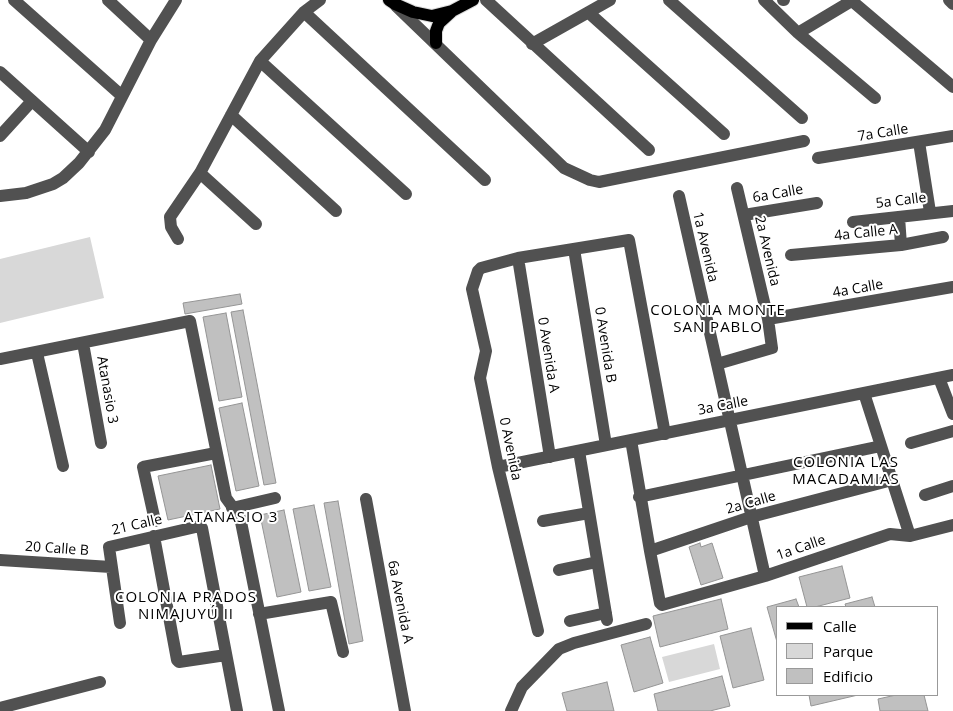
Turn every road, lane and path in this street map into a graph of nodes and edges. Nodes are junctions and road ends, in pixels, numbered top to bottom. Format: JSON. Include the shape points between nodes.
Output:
{"nodes":[{"id":1,"x":14,"y":0,"type":"edge"},
{"id":2,"x":108,"y":0,"type":"edge"},
{"id":3,"x":176,"y":0,"type":"edge"},
{"id":4,"x":320,"y":0,"type":"edge"},
{"id":5,"x":473,"y":0,"type":"edge"},
{"id":6,"x":486,"y":0,"type":"edge"},
{"id":7,"x":610,"y":0,"type":"edge"},
{"id":8,"x":669,"y":0,"type":"edge"},
{"id":9,"x":764,"y":0,"type":"edge"},
{"id":10,"x":852,"y":0,"type":"edge"},
{"id":11,"x":948,"y":0,"type":"edge"},
{"id":12,"x":392,"y":2,"type":"edge"},
{"id":13,"x":953,"y":4,"type":"edge"},
{"id":14,"x":452,"y":11,"type":"junction"},
{"id":15,"x":304,"y":12,"type":"junction"},
{"id":16,"x":589,"y":12,"type":"junction"},
{"id":17,"x":798,"y":33,"type":"junction"},
{"id":18,"x":151,"y":40,"type":"junction"},
{"id":19,"x":436,"y":43,"type":"junction"},
{"id":20,"x":532,"y":44,"type":"junction"},
{"id":21,"x":260,"y":61,"type":"junction"},
{"id":22,"x":0,"y":72,"type":"edge"},
{"id":23,"x":953,"y":87,"type":"edge"},
{"id":24,"x":122,"y":96,"type":"junction"},
{"id":25,"x":875,"y":98,"type":"dead end"},
{"id":26,"x":32,"y":102,"type":"junction"},
{"id":27,"x":231,"y":114,"type":"junction"},
{"id":28,"x":802,"y":118,"type":"dead end"},
{"id":29,"x":724,"y":134,"type":"dead end"},
{"id":30,"x":0,"y":136,"type":"edge"},
{"id":31,"x":953,"y":136,"type":"edge"},
{"id":32,"x":804,"y":141,"type":"dead end"},
{"id":33,"x":919,"y":142,"type":"junction"},
{"id":34,"x":649,"y":150,"type":"dead end"},
{"id":35,"x":88,"y":152,"type":"junction"},
{"id":36,"x":818,"y":158,"type":"dead end"},
{"id":37,"x":200,"y":173,"type":"junction"},
{"id":38,"x":485,"y":180,"type":"dead end"},
{"id":39,"x":737,"y":188,"type":"dead end"},
{"id":40,"x":406,"y":194,"type":"dead end"},
{"id":41,"x":0,"y":196,"type":"edge"},
{"id":42,"x":679,"y":196,"type":"dead end"},
{"id":43,"x":817,"y":203,"type":"dead end"},
{"id":44,"x":336,"y":211,"type":"dead end"},
{"id":45,"x":953,"y":211,"type":"edge"},
{"id":46,"x":930,"y":212,"type":"junction"},
{"id":47,"x":744,"y":215,"type":"junction"},
{"id":48,"x":898,"y":217,"type":"junction"},
{"id":49,"x":854,"y":222,"type":"dead end"},
{"id":50,"x":256,"y":224,"type":"dead end"},
{"id":51,"x":943,"y":237,"type":"dead end"},
{"id":52,"x":178,"y":238,"type":"dead end"},
{"id":53,"x":900,"y":245,"type":"junction"},
{"id":54,"x":574,"y":249,"type":"junction"},
{"id":55,"x":791,"y":255,"type":"dead end"},
{"id":56,"x":518,"y":258,"type":"junction"},
{"id":57,"x":953,"y":287,"type":"edge"},
{"id":58,"x":768,"y":319,"type":"junction"},
{"id":59,"x":83,"y":343,"type":"junction"},
{"id":60,"x":37,"y":353,"type":"junction"},
{"id":61,"x":0,"y":359,"type":"edge"},
{"id":62,"x":716,"y":364,"type":"junction"},
{"id":63,"x":953,"y":375,"type":"edge"},
{"id":64,"x":939,"y":378,"type":"junction"},
{"id":65,"x":864,"y":393,"type":"junction"},
{"id":66,"x":953,"y":414,"type":"edge"},
{"id":67,"x":729,"y":420,"type":"junction"},
{"id":68,"x":953,"y":431,"type":"edge"},
{"id":69,"x":665,"y":434,"type":"junction"},
{"id":70,"x":630,"y":440,"type":"junction"},
{"id":71,"x":101,"y":442,"type":"dead end"},
{"id":72,"x":911,"y":443,"type":"dead end"},
{"id":73,"x":606,"y":446,"type":"junction"},
{"id":74,"x":881,"y":446,"type":"junction"},
{"id":75,"x":579,"y":451,"type":"junction"},
{"id":76,"x":216,"y":453,"type":"junction"},
{"id":77,"x":550,"y":457,"type":"junction"},
{"id":78,"x":63,"y":466,"type":"dead end"},
{"id":79,"x":498,"y":467,"type":"junction"},
{"id":80,"x":742,"y":476,"type":"junction"},
{"id":81,"x":892,"y":480,"type":"junction"},
{"id":82,"x":953,"y":486,"type":"edge"},
{"id":83,"x":925,"y":495,"type":"dead end"},
{"id":84,"x":640,"y":497,"type":"junction"},
{"id":85,"x":275,"y":498,"type":"dead end"},
{"id":86,"x":366,"y":499,"type":"dead end"},
{"id":87,"x":232,"y":508,"type":"junction"},
{"id":88,"x":589,"y":513,"type":"junction"},
{"id":89,"x":751,"y":517,"type":"junction"},
{"id":90,"x":155,"y":521,"type":"dead end"},
{"id":91,"x":543,"y":521,"type":"dead end"},
{"id":92,"x":953,"y":525,"type":"edge"},
{"id":93,"x":154,"y":536,"type":"junction"},
{"id":94,"x":910,"y":536,"type":"junction"},
{"id":95,"x":650,"y":552,"type":"junction"},
{"id":96,"x":0,"y":560,"type":"edge"},
{"id":97,"x":597,"y":562,"type":"junction"},
{"id":98,"x":111,"y":567,"type":"junction"},
{"id":99,"x":559,"y":570,"type":"dead end"},
{"id":100,"x":764,"y":576,"type":"junction"},
{"id":101,"x":259,"y":614,"type":"junction"},
{"id":102,"x":570,"y":620,"type":"dead end"},
{"id":103,"x":120,"y":623,"type":"dead end"},
{"id":104,"x":646,"y":624,"type":"dead end"},
{"id":105,"x":538,"y":631,"type":"dead end"},
{"id":106,"x":343,"y":652,"type":"dead end"},
{"id":107,"x":226,"y":654,"type":"junction"},
{"id":108,"x":100,"y":682,"type":"dead end"},
{"id":109,"x":9,"y":708,"type":"edge"},
{"id":110,"x":278,"y":710,"type":"edge"},
{"id":111,"x":237,"y":711,"type":"edge"},
{"id":112,"x":405,"y":711,"type":"edge"},
{"id":113,"x":511,"y":711,"type":"edge"}],
"edges":[{"from":1,"to":24,"type":"street"},
{"from":2,"to":18,"type":"street"},
{"from":3,"to":18,"type":"street"},
{"from":4,"to":15,"type":"street"},
{"from":5,"to":14,"type":"main road"},
{"from":6,"to":20,"type":"street"},
{"from":7,"to":16,"type":"street"},
{"from":8,"to":28,"type":"street"},
{"from":9,"to":17,"type":"street"},
{"from":10,"to":17,"type":"street"},
{"from":10,"to":23,"type":"street"},
{"from":11,"to":13,"type":"street"},
{"from":12,"to":14,"type":"main road","via":[[421,15]]},
{"from":12,"to":19,"type":"street"},
{"from":14,"to":19,"type":"main road","via":[[439,23]]},
{"from":15,"to":21,"type":"street"},
{"from":15,"to":38,"type":"street"},
{"from":16,"to":20,"type":"street"},
{"from":16,"to":29,"type":"street"},
{"from":17,"to":25,"type":"street"},
{"from":18,"to":24,"type":"street"},
{"from":19,"to":32,"type":"street","via":[[564,168],[590,180],[599,182]]},
{"from":20,"to":34,"type":"street"},
{"from":21,"to":27,"type":"street"},
{"from":21,"to":40,"type":"street"},
{"from":22,"to":26,"type":"street"},
{"from":24,"to":35,"type":"street","via":[[105,130]]},
{"from":26,"to":30,"type":"street"},
{"from":26,"to":35,"type":"street"},
{"from":27,"to":37,"type":"street"},
{"from":27,"to":44,"type":"street"},
{"from":31,"to":33,"type":"street","name":"7a Calle"},
{"from":33,"to":36,"type":"street","name":"7a Calle"},
{"from":33,"to":46,"type":"street"},
{"from":35,"to":41,"type":"street","via":[[70,172],[53,184],[26,193]]},
{"from":37,"to":50,"type":"street"},
{"from":37,"to":52,"type":"street","via":[[170,217],[171,227]]},
{"from":39,"to":47,"type":"street","name":"2a Avenida"},
{"from":42,"to":62,"type":"street","name":"1a Avenida"},
{"from":43,"to":47,"type":"street","name":"6a Calle"},
{"from":45,"to":46,"type":"street","name":"5a Calle"},
{"from":46,"to":48,"type":"street","name":"5a Calle"},
{"from":47,"to":58,"type":"street","name":"2a Avenida"},
{"from":48,"to":49,"type":"street","name":"5a Calle"},
{"from":48,"to":53,"type":"street"},
{"from":51,"to":53,"type":"street","name":"4a Calle A"},
{"from":53,"to":55,"type":"street","name":"4a Calle A"},
{"from":54,"to":56,"type":"street"},
{"from":54,"to":69,"type":"street","via":[[629,240]]},
{"from":54,"to":73,"type":"street","name":"0 Avenida B"},
{"from":56,"to":77,"type":"street","name":"0 Avenida A"},
{"from":56,"to":79,"type":"street","name":"0 Avenida","via":[[481,268],[472,289],[486,351],[480,378]]},
{"from":57,"to":58,"type":"street","name":"4a Calle"},
{"from":58,"to":62,"type":"street","name":"2a Avenida","via":[[770,349]]},
{"from":59,"to":60,"type":"street"},
{"from":59,"to":71,"type":"street","name":"Atanasio 3"},
{"from":59,"to":76,"type":"street","via":[[190,321]]},
{"from":60,"to":61,"type":"street"},
{"from":60,"to":78,"type":"street"},
{"from":62,"to":67,"type":"street","name":"1a Avenida"},
{"from":63,"to":64,"type":"street","name":"3a Calle"},
{"from":64,"to":65,"type":"street","name":"3a Calle"},
{"from":64,"to":66,"type":"street"},
{"from":65,"to":67,"type":"street","name":"3a Calle"},
{"from":65,"to":74,"type":"street"},
{"from":67,"to":69,"type":"street","name":"3a Calle"},
{"from":67,"to":80,"type":"street"},
{"from":68,"to":72,"type":"street"},
{"from":69,"to":70,"type":"street","name":"3a Calle"},
{"from":70,"to":73,"type":"street","name":"3a Calle"},
{"from":70,"to":84,"type":"street"},
{"from":73,"to":75,"type":"street","name":"3a Calle"},
{"from":74,"to":80,"type":"street"},
{"from":74,"to":81,"type":"street"},
{"from":75,"to":77,"type":"street","name":"3a Calle"},
{"from":75,"to":88,"type":"street"},
{"from":76,"to":87,"type":"street","via":[[226,498]]},
{"from":76,"to":90,"type":"street","via":[[143,467]]},
{"from":77,"to":79,"type":"street","name":"3a Calle"},
{"from":79,"to":105,"type":"street","name":"0 Avenida"},
{"from":80,"to":84,"type":"street"},
{"from":80,"to":89,"type":"street"},
{"from":81,"to":89,"type":"street","name":"2a Calle"},
{"from":81,"to":94,"type":"street"},
{"from":82,"to":83,"type":"street"},
{"from":84,"to":95,"type":"street"},
{"from":85,"to":87,"type":"street"},
{"from":86,"to":112,"type":"street","name":"6a Avenida A"},
{"from":87,"to":101,"type":"street","via":[[240,518]]},
{"from":88,"to":91,"type":"street"},
{"from":88,"to":97,"type":"street"},
{"from":89,"to":95,"type":"street","name":"2a Calle"},
{"from":89,"to":100,"type":"street"},
{"from":92,"to":94,"type":"street","name":"1a Calle"},
{"from":93,"to":98,"type":"street","name":"21 Calle","via":[[112,545],[108,549]]},
{"from":93,"to":107,"type":"street","via":[[177,660]]},
{"from":93,"to":107,"type":"street","name":"21 Calle","via":[[196,526],[202,528]]},
{"from":94,"to":100,"type":"street","name":"1a Calle","via":[[890,534]]},
{"from":95,"to":100,"type":"street","name":"1a Calle","via":[[660,603],[665,605]]},
{"from":96,"to":98,"type":"street","name":"20 Calle B"},
{"from":97,"to":99,"type":"street"},
{"from":97,"to":102,"type":"street","via":[[606,616]]},
{"from":98,"to":103,"type":"street"},
{"from":101,"to":106,"type":"street","via":[[332,602]]},
{"from":101,"to":110,"type":"street"},
{"from":104,"to":113,"type":"street","via":[[559,649],[522,687]]},
{"from":107,"to":111,"type":"street"},
{"from":108,"to":109,"type":"street"}]}
